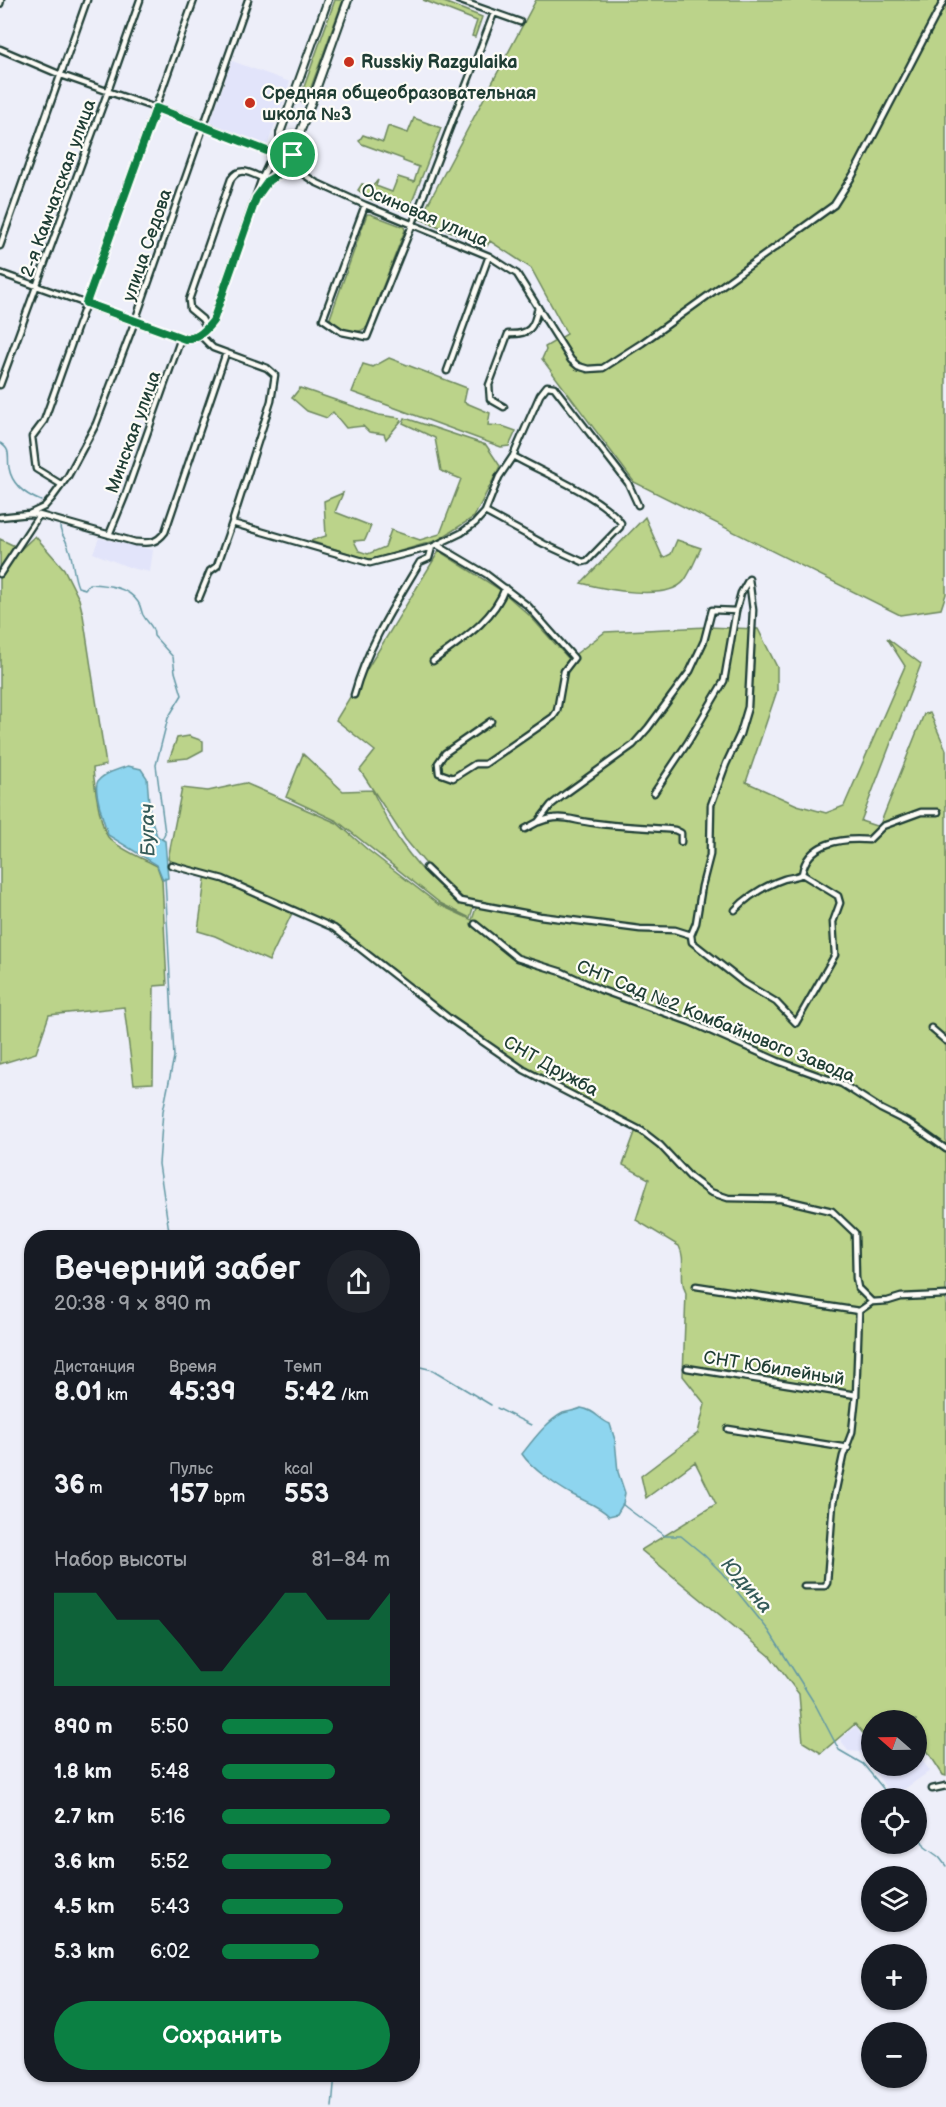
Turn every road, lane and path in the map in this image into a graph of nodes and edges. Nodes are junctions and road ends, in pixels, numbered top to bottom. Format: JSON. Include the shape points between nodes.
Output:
{"nodes":[{"id":1,"x":87,"y":0,"type":"edge"},
{"id":2,"x":140,"y":0,"type":"edge"},
{"id":3,"x":194,"y":0,"type":"edge"},
{"id":4,"x":248,"y":0,"type":"edge"},
{"id":5,"x":328,"y":0,"type":"edge"},
{"id":6,"x":348,"y":0,"type":"edge"},
{"id":7,"x":458,"y":0,"type":"edge"},
{"id":8,"x":944,"y":0,"type":"edge"},
{"id":9,"x":494,"y":13,"type":"junction"},
{"id":10,"x":520,"y":22,"type":"dead end"},
{"id":11,"x":0,"y":49,"type":"edge"},
{"id":12,"x":61,"y":75,"type":"junction"},
{"id":13,"x":108,"y":92,"type":"junction"},
{"id":14,"x":294,"y":95,"type":"junction"},
{"id":15,"x":312,"y":102,"type":"junction"},
{"id":16,"x":156,"y":108,"type":"junction"},
{"id":17,"x":203,"y":125,"type":"junction"},
{"id":18,"x":280,"y":145,"type":"junction"},
{"id":19,"x":291,"y":149,"type":"junction"},
{"id":20,"x":272,"y":155,"type":"junction"},
{"id":21,"x":290,"y":163,"type":"junction"},
{"id":22,"x":262,"y":177,"type":"junction"},
{"id":23,"x":256,"y":198,"type":"junction"},
{"id":24,"x":365,"y":205,"type":"junction"},
{"id":25,"x":411,"y":224,"type":"junction"},
{"id":26,"x":0,"y":246,"type":"edge"},
{"id":27,"x":489,"y":256,"type":"junction"},
{"id":28,"x":0,"y":273,"type":"edge"},
{"id":29,"x":37,"y":285,"type":"junction"},
{"id":30,"x":86,"y":303,"type":"junction"},
{"id":31,"x":538,"y":307,"type":"junction"},
{"id":32,"x":135,"y":321,"type":"junction"},
{"id":33,"x":207,"y":328,"type":"junction"},
{"id":34,"x":200,"y":335,"type":"junction"},
{"id":35,"x":181,"y":338,"type":"junction"},
{"id":36,"x":226,"y":353,"type":"junction"},
{"id":37,"x":447,"y":371,"type":"dead end"},
{"id":38,"x":0,"y":385,"type":"edge"},
{"id":39,"x":504,"y":407,"type":"dead end"},
{"id":40,"x":513,"y":456,"type":"junction"},
{"id":41,"x":62,"y":485,"type":"junction"},
{"id":42,"x":638,"y":505,"type":"dead end"},
{"id":43,"x":44,"y":507,"type":"junction"},
{"id":44,"x":485,"y":512,"type":"junction"},
{"id":45,"x":29,"y":514,"type":"junction"},
{"id":46,"x":39,"y":515,"type":"junction"},
{"id":47,"x":0,"y":517,"type":"edge"},
{"id":48,"x":49,"y":517,"type":"junction"},
{"id":49,"x":232,"y":523,"type":"junction"},
{"id":50,"x":109,"y":535,"type":"junction"},
{"id":51,"x":435,"y":546,"type":"junction"},
{"id":52,"x":0,"y":574,"type":"edge"},
{"id":53,"x":505,"y":588,"type":"junction"},
{"id":54,"x":199,"y":598,"type":"dead end"},
{"id":55,"x":736,"y":610,"type":"junction"},
{"id":56,"x":433,"y":661,"type":"dead end"},
{"id":57,"x":354,"y":695,"type":"dead end"},
{"id":58,"x":491,"y":721,"type":"dead end"},
{"id":59,"x":654,"y":793,"type":"dead end"},
{"id":60,"x":938,"y":812,"type":"dead end"},
{"id":61,"x":538,"y":822,"type":"junction"},
{"id":62,"x":525,"y":829,"type":"dead end"},
{"id":63,"x":681,"y":842,"type":"dead end"},
{"id":64,"x":171,"y":865,"type":"dead end"},
{"id":65,"x":426,"y":868,"type":"dead end"},
{"id":66,"x":802,"y":874,"type":"junction"},
{"id":67,"x":735,"y":910,"type":"dead end"},
{"id":68,"x":475,"y":924,"type":"dead end"},
{"id":69,"x":691,"y":935,"type":"junction"},
{"id":70,"x":931,"y":1028,"type":"dead end"},
{"id":71,"x":946,"y":1041,"type":"edge"},
{"id":72,"x":946,"y":1149,"type":"edge"},
{"id":73,"x":696,"y":1286,"type":"dead end"},
{"id":74,"x":946,"y":1295,"type":"edge"},
{"id":75,"x":872,"y":1302,"type":"junction"},
{"id":76,"x":858,"y":1311,"type":"junction"},
{"id":77,"x":687,"y":1368,"type":"dead end"},
{"id":78,"x":856,"y":1395,"type":"junction"},
{"id":79,"x":728,"y":1429,"type":"dead end"},
{"id":80,"x":848,"y":1448,"type":"junction"},
{"id":81,"x":804,"y":1586,"type":"dead end"},
{"id":82,"x":946,"y":1786,"type":"edge"},
{"id":83,"x":932,"y":1789,"type":"dead end"}],
"edges":[{"from":1,"to":12,"type":"street"},
{"from":2,"to":13,"type":"street","name":"2-я Камчатская улица"},
{"from":3,"to":16,"type":"street"},
{"from":4,"to":17,"type":"street","name":"улица Седова"},
{"from":5,"to":14,"type":"street"},
{"from":6,"to":15,"type":"street"},
{"from":7,"to":9,"type":"street"},
{"from":8,"to":31,"type":"street","name":"Осиновая улица","via":[[834,205],[603,368],[588,369],[571,360]]},
{"from":9,"to":10,"type":"street"},
{"from":9,"to":25,"type":"street"},
{"from":11,"to":12,"type":"street"},
{"from":12,"to":13,"type":"street"},
{"from":12,"to":26,"type":"street"},
{"from":13,"to":16,"type":"street"},
{"from":13,"to":29,"type":"street","name":"2-я Камчатская улица"},
{"from":14,"to":15,"type":"street"},
{"from":14,"to":18,"type":"street","via":[[280,133]]},
{"from":15,"to":19,"type":"street"},
{"from":16,"to":17,"type":"street"},
{"from":16,"to":30,"type":"street"},
{"from":17,"to":20,"type":"street"},
{"from":17,"to":32,"type":"street","name":"улица Седова"},
{"from":18,"to":19,"type":"street"},
{"from":18,"to":20,"type":"street"},
{"from":19,"to":21,"type":"street"},
{"from":20,"to":21,"type":"street","via":[[279,165]]},
{"from":20,"to":22,"type":"street"},
{"from":21,"to":23,"type":"street","via":[[285,171],[269,180]]},
{"from":21,"to":24,"type":"street","name":"Осиновая улица","via":[[315,182]]},
{"from":22,"to":23,"type":"street"},
{"from":22,"to":33,"type":"street","via":[[242,171],[231,179],[189,300],[190,309]]},
{"from":23,"to":33,"type":"street","via":[[213,321]]},
{"from":24,"to":25,"type":"street","name":"Осиновая улица"},
{"from":24,"to":25,"type":"street","via":[[323,319],[342,332],[367,337]]},
{"from":25,"to":27,"type":"street","name":"Осиновая улица"},
{"from":27,"to":31,"type":"street","name":"Осиновая улица","via":[[517,274]]},
{"from":27,"to":37,"type":"street"},
{"from":28,"to":29,"type":"street"},
{"from":29,"to":30,"type":"street"},
{"from":29,"to":38,"type":"street","name":"2-я Камчатская улица"},
{"from":30,"to":32,"type":"street"},
{"from":30,"to":41,"type":"street","via":[[44,421],[32,437],[36,469]]},
{"from":31,"to":39,"type":"street","via":[[534,325],[527,332],[507,334],[489,385],[490,399]]},
{"from":32,"to":35,"type":"street"},
{"from":32,"to":41,"type":"street","name":"улица Седова","via":[[96,424]]},
{"from":33,"to":34,"type":"street"},
{"from":34,"to":35,"type":"street"},
{"from":34,"to":36,"type":"street","via":[[213,348]]},
{"from":35,"to":50,"type":"street","name":"Минская улица"},
{"from":36,"to":49,"type":"street","via":[[267,368],[275,375],[271,401]]},
{"from":36,"to":50,"type":"street","via":[[165,532],[149,543]]},
{"from":40,"to":42,"type":"street","via":[[540,395],[547,386],[554,387],[628,483]]},
{"from":40,"to":44,"type":"street","via":[[499,477]]},
{"from":40,"to":44,"type":"street","via":[[606,508],[621,523],[620,527],[583,562]]},
{"from":41,"to":43,"type":"street","name":"улица Седова"},
{"from":43,"to":45,"type":"street","name":"улица Седова"},
{"from":43,"to":48,"type":"street","via":[[44,514]]},
{"from":44,"to":51,"type":"street","via":[[461,533]]},
{"from":45,"to":46,"type":"street"},
{"from":45,"to":47,"type":"street"},
{"from":46,"to":48,"type":"street"},
{"from":46,"to":52,"type":"street"},
{"from":48,"to":50,"type":"street"},
{"from":49,"to":51,"type":"street","via":[[370,563]]},
{"from":49,"to":54,"type":"street","via":[[217,566],[210,572]]},
{"from":51,"to":53,"type":"street"},
{"from":51,"to":57,"type":"street","via":[[429,558],[420,562],[383,623]]},
{"from":53,"to":56,"type":"street","via":[[500,603],[468,635]]},
{"from":53,"to":58,"type":"street","via":[[528,606],[574,658],[564,671],[553,717],[485,764],[475,764],[453,778],[439,772],[438,764],[445,753]]},
{"from":55,"to":59,"type":"street","via":[[724,681]]},
{"from":55,"to":61,"type":"street","via":[[712,610],[690,671],[648,728],[617,758],[551,805]]},
{"from":55,"to":69,"type":"street","via":[[749,579],[753,610],[748,707],[711,805],[710,855]]},
{"from":60,"to":66,"type":"street","via":[[921,812],[883,826],[869,840],[847,838],[820,847],[807,856]]},
{"from":61,"to":62,"type":"street"},
{"from":61,"to":63,"type":"street","via":[[566,817],[675,830],[681,833]]},
{"from":64,"to":75,"type":"street","name":"СНТ Дружба","via":[[223,879],[334,928],[450,1019],[524,1070],[642,1131],[710,1192],[729,1198],[781,1199],[832,1211],[855,1233],[858,1288]]},
{"from":65,"to":69,"type":"street","via":[[460,901],[540,916]]},
{"from":66,"to":67,"type":"street","via":[[760,889]]},
{"from":66,"to":69,"type":"street","name":"СНТ Сад №2 Комбайнового Завода","via":[[838,896],[840,903],[833,922],[835,955],[796,1023],[776,1002],[744,983],[692,942]]},
{"from":68,"to":72,"type":"street","name":"СНТ Сад №2 Комбайнового Завода","via":[[517,958],[562,972],[842,1084]]},
{"from":70,"to":71,"type":"street"},
{"from":73,"to":76,"type":"street"},
{"from":74,"to":75,"type":"street"},
{"from":75,"to":76,"type":"street"},
{"from":76,"to":78,"type":"street","name":"СНТ Юбилейный"},
{"from":77,"to":78,"type":"street","name":"СНТ Юбилейный"},
{"from":78,"to":80,"type":"street","name":"СНТ Юбилейный"},
{"from":79,"to":80,"type":"street"},
{"from":80,"to":81,"type":"street","name":"СНТ Юбилейный","via":[[833,1503],[827,1583]]},
{"from":82,"to":83,"type":"street"}]}
